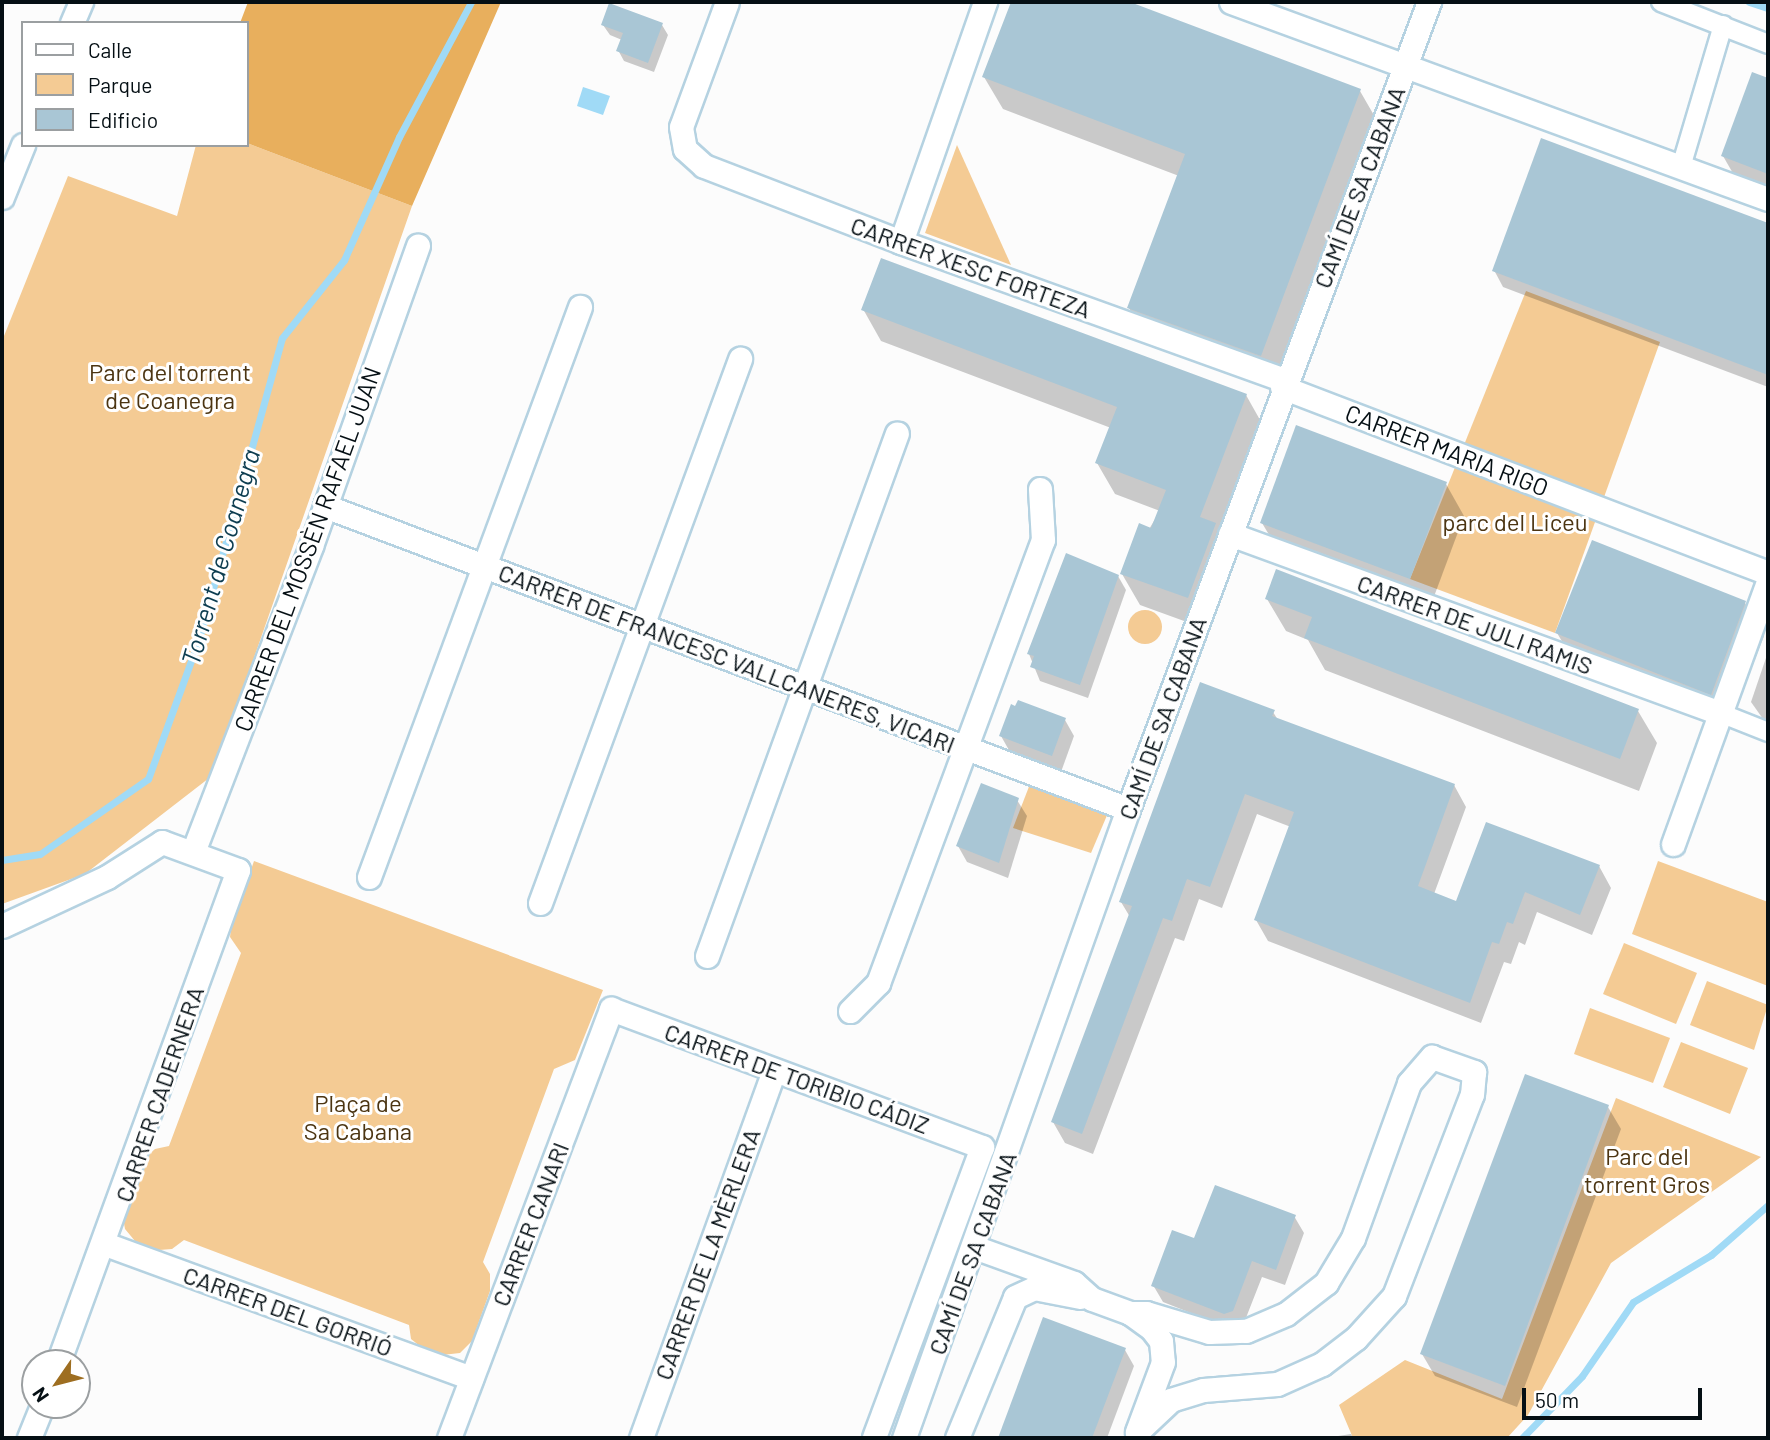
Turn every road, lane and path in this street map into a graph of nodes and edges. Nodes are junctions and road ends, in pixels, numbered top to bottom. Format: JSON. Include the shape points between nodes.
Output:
{"nodes":[{"id":1,"x":80,"y":2,"type":"edge"},
{"id":2,"x":727,"y":2,"type":"edge"},
{"id":3,"x":985,"y":2,"type":"edge"},
{"id":4,"x":1231,"y":2,"type":"edge"},
{"id":5,"x":1429,"y":2,"type":"edge"},
{"id":6,"x":1661,"y":2,"type":"edge"},
{"id":7,"x":73,"y":21,"type":"edge"},
{"id":8,"x":1723,"y":25,"type":"junction"},
{"id":9,"x":1768,"y":44,"type":"edge"},
{"id":10,"x":1406,"y":66,"type":"junction"},
{"id":11,"x":22,"y":147,"type":"edge"},
{"id":12,"x":1681,"y":167,"type":"junction"},
{"id":13,"x":4,"y":183,"type":"edge"},
{"id":14,"x":1768,"y":199,"type":"edge"},
{"id":15,"x":901,"y":242,"type":"junction"},
{"id":16,"x":418,"y":245,"type":"dead end"},
{"id":17,"x":580,"y":307,"type":"dead end"},
{"id":18,"x":740,"y":359,"type":"dead end"},
{"id":19,"x":1283,"y":384,"type":"junction"},
{"id":20,"x":897,"y":433,"type":"dead end"},
{"id":21,"x":1040,"y":489,"type":"dead end"},
{"id":22,"x":325,"y":506,"type":"junction"},
{"id":23,"x":1230,"y":534,"type":"junction"},
{"id":24,"x":483,"y":565,"type":"junction"},
{"id":25,"x":1768,"y":573,"type":"edge"},
{"id":26,"x":1768,"y":582,"type":"edge"},
{"id":27,"x":644,"y":626,"type":"junction"},
{"id":28,"x":803,"y":686,"type":"junction"},
{"id":29,"x":1720,"y":713,"type":"junction"},
{"id":30,"x":1768,"y":732,"type":"edge"},
{"id":31,"x":965,"y":748,"type":"junction"},
{"id":32,"x":1128,"y":809,"type":"junction"},
{"id":33,"x":1673,"y":844,"type":"dead end"},
{"id":34,"x":193,"y":852,"type":"junction"},
{"id":35,"x":369,"y":877,"type":"dead end"},
{"id":36,"x":540,"y":903,"type":"dead end"},
{"id":37,"x":2,"y":926,"type":"edge"},
{"id":38,"x":707,"y":956,"type":"dead end"},
{"id":39,"x":611,"y":1009,"type":"joint"},
{"id":40,"x":850,"y":1011,"type":"dead end"},
{"id":41,"x":774,"y":1070,"type":"junction"},
{"id":42,"x":105,"y":1244,"type":"junction"},
{"id":43,"x":974,"y":1247,"type":"junction"},
{"id":44,"x":1092,"y":1299,"type":"junction"},
{"id":45,"x":1130,"y":1313,"type":"junction"},
{"id":46,"x":64,"y":1349,"type":"edge"},
{"id":47,"x":471,"y":1378,"type":"junction"},
{"id":48,"x":36,"y":1419,"type":"edge"},
{"id":49,"x":1135,"y":1435,"type":"edge"},
{"id":50,"x":29,"y":1438,"type":"edge"},
{"id":51,"x":449,"y":1438,"type":"edge"},
{"id":52,"x":640,"y":1438,"type":"edge"},
{"id":53,"x":874,"y":1438,"type":"edge"},
{"id":54,"x":904,"y":1438,"type":"edge"},
{"id":55,"x":957,"y":1438,"type":"edge"}],
"edges":[{"from":1,"to":7,"type":"street"},
{"from":2,"to":15,"type":"street","name":"CARRER XESC FORTEZA","via":[[681,127],[685,149],[705,166]]},
{"from":3,"to":15,"type":"street"},
{"from":4,"to":10,"type":"street"},
{"from":5,"to":10,"type":"street","name":"CAMÍ DE SA CABANA"},
{"from":6,"to":8,"type":"street"},
{"from":8,"to":9,"type":"street"},
{"from":8,"to":12,"type":"street"},
{"from":10,"to":12,"type":"street"},
{"from":10,"to":19,"type":"street","name":"CAMÍ DE SA CABANA"},
{"from":11,"to":13,"type":"street"},
{"from":12,"to":14,"type":"street"},
{"from":15,"to":19,"type":"street","name":"CARRER XESC FORTEZA"},
{"from":16,"to":22,"type":"street","name":"CARRER DEL MOSSÈN RAFAEL JUAN"},
{"from":17,"to":24,"type":"street"},
{"from":18,"to":27,"type":"street"},
{"from":19,"to":23,"type":"street","name":"CAMÍ DE SA CABANA"},
{"from":19,"to":25,"type":"street","name":"CARRER MARIA RIGO"},
{"from":20,"to":28,"type":"street"},
{"from":21,"to":31,"type":"street","via":[[1043,540]]},
{"from":22,"to":24,"type":"street","name":"CARRER DE FRANCESC VALLCANERES, VICARI"},
{"from":22,"to":34,"type":"street","name":"CARRER DEL MOSSÈN RAFAEL JUAN"},
{"from":23,"to":29,"type":"street","name":"CARRER DE JULI RAMIS"},
{"from":23,"to":32,"type":"street","name":"CAMÍ DE SA CABANA"},
{"from":24,"to":27,"type":"street","name":"CARRER DE FRANCESC VALLCANERES, VICARI"},
{"from":24,"to":35,"type":"street"},
{"from":26,"to":29,"type":"street"},
{"from":27,"to":28,"type":"street","name":"CARRER DE FRANCESC VALLCANERES, VICARI"},
{"from":27,"to":36,"type":"street"},
{"from":28,"to":31,"type":"street","name":"CARRER DE FRANCESC VALLCANERES, VICARI"},
{"from":28,"to":38,"type":"street"},
{"from":29,"to":30,"type":"street"},
{"from":29,"to":33,"type":"street"},
{"from":31,"to":32,"type":"street","name":"CARRER DE FRANCESC VALLCANERES, VICARI"},
{"from":31,"to":40,"type":"street","via":[[878,982]]},
{"from":32,"to":43,"type":"street","name":"CAMÍ DE SA CABANA"},
{"from":34,"to":37,"type":"street","via":[[162,842],[107,877]]},
{"from":34,"to":42,"type":"street","name":"CARRER CADERNERA","via":[[239,870]]},
{"from":39,"to":41,"type":"street","name":"CARRER DE TORIBIO CÁDIZ"},
{"from":39,"to":47,"type":"street","name":"CARRER CANARI"},
{"from":41,"to":52,"type":"street","name":"CARRER DE LA MÈRLERA"},
{"from":41,"to":53,"type":"street","name":"CARRER DE TORIBIO CÁDIZ","via":[[982,1147]]},
{"from":42,"to":46,"type":"street","name":"CARRER CADERNERA"},
{"from":42,"to":47,"type":"street","name":"CARRER DEL GORRIÓ"},
{"from":43,"to":44,"type":"street","via":[[1074,1283]]},
{"from":43,"to":54,"type":"street","name":"CAMÍ DE SA CABANA"},
{"from":44,"to":45,"type":"street"},
{"from":44,"to":55,"type":"street","via":[[1034,1288],[1015,1297]]},
{"from":45,"to":49,"type":"street","via":[[1161,1341],[1163,1362]]},
{"from":45,"to":49,"type":"street","via":[[1146,1313],[1209,1332],[1246,1331],[1286,1314],[1326,1283],[1353,1238],[1409,1083],[1432,1057],[1475,1072],[1472,1094],[1394,1296],[1356,1338],[1322,1364],[1277,1384],[1203,1390],[1171,1400]]},
{"from":47,"to":51,"type":"street","name":"CARRER CANARI"},
{"from":48,"to":50,"type":"street"}]}
